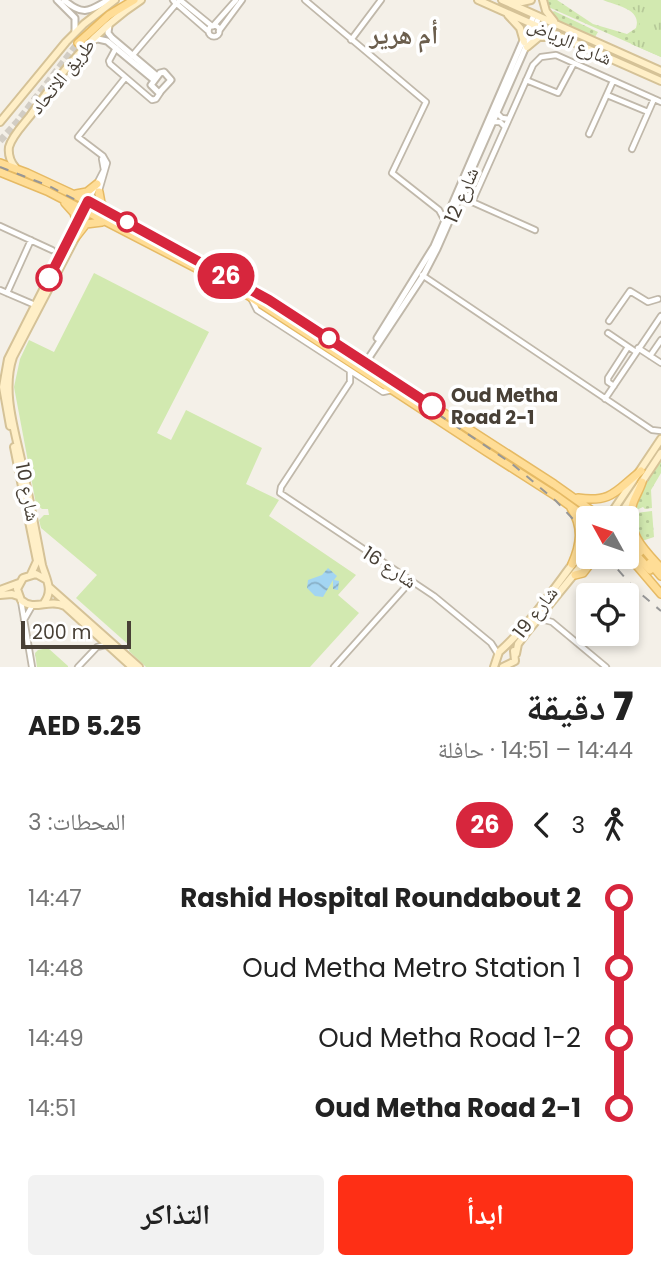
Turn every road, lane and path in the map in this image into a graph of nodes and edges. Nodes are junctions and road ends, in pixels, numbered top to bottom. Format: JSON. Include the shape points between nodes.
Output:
{"nodes":[{"id":1,"x":57,"y":0,"type":"edge"},
{"id":2,"x":64,"y":0,"type":"edge"},
{"id":3,"x":108,"y":0,"type":"edge"},
{"id":4,"x":115,"y":0,"type":"edge"},
{"id":5,"x":134,"y":0,"type":"edge"},
{"id":6,"x":141,"y":0,"type":"edge"},
{"id":7,"x":236,"y":0,"type":"edge"},
{"id":8,"x":242,"y":0,"type":"edge"},
{"id":9,"x":305,"y":0,"type":"edge"},
{"id":10,"x":381,"y":0,"type":"edge"},
{"id":11,"x":478,"y":0,"type":"edge"},
{"id":12,"x":502,"y":0,"type":"edge"},
{"id":13,"x":512,"y":0,"type":"edge"},
{"id":14,"x":531,"y":0,"type":"edge"},
{"id":15,"x":543,"y":0,"type":"edge"},
{"id":16,"x":175,"y":3,"type":"edge"},
{"id":17,"x":72,"y":10,"type":"junction"},
{"id":18,"x":501,"y":10,"type":"junction"},
{"id":19,"x":537,"y":16,"type":"junction"},
{"id":20,"x":110,"y":23,"type":"junction"},
{"id":21,"x":533,"y":24,"type":"junction"},
{"id":22,"x":561,"y":27,"type":"junction"},
{"id":23,"x":211,"y":28,"type":"junction"},
{"id":24,"x":219,"y":30,"type":"junction"},
{"id":25,"x":75,"y":32,"type":"junction"},
{"id":26,"x":564,"y":38,"type":"junction"},
{"id":27,"x":113,"y":39,"type":"junction"},
{"id":28,"x":104,"y":40,"type":"junction"},
{"id":29,"x":351,"y":40,"type":"junction"},
{"id":30,"x":78,"y":43,"type":"tunnel mouth"},
{"id":31,"x":88,"y":43,"type":"junction"},
{"id":32,"x":525,"y":44,"type":"junction"},
{"id":33,"x":116,"y":48,"type":"junction"},
{"id":34,"x":131,"y":57,"type":"junction"},
{"id":35,"x":574,"y":63,"type":"junction"},
{"id":36,"x":661,"y":71,"type":"edge"},
{"id":37,"x":125,"y":78,"type":"junction"},
{"id":38,"x":156,"y":78,"type":"junction"},
{"id":39,"x":526,"y":80,"type":"junction"},
{"id":40,"x":661,"y":81,"type":"edge"},
{"id":41,"x":613,"y":82,"type":"junction"},
{"id":42,"x":160,"y":93,"type":"junction"},
{"id":43,"x":607,"y":94,"type":"junction"},
{"id":44,"x":654,"y":99,"type":"junction"},
{"id":45,"x":661,"y":102,"type":"edge"},
{"id":46,"x":648,"y":112,"type":"junction"},
{"id":47,"x":497,"y":113,"type":"junction"},
{"id":48,"x":509,"y":118,"type":"junction"},
{"id":49,"x":494,"y":122,"type":"junction"},
{"id":50,"x":0,"y":124,"type":"edge"},
{"id":51,"x":505,"y":127,"type":"junction"},
{"id":52,"x":589,"y":134,"type":"dead end"},
{"id":53,"x":12,"y":141,"type":"junction"},
{"id":54,"x":632,"y":149,"type":"dead end"},
{"id":55,"x":0,"y":151,"type":"edge"},
{"id":56,"x":0,"y":163,"type":"edge"},
{"id":57,"x":15,"y":167,"type":"junction"},
{"id":58,"x":0,"y":172,"type":"edge"},
{"id":59,"x":98,"y":188,"type":"junction"},
{"id":60,"x":47,"y":191,"type":"junction"},
{"id":61,"x":75,"y":194,"type":"junction"},
{"id":62,"x":459,"y":197,"type":"junction"},
{"id":63,"x":91,"y":202,"type":"junction"},
{"id":64,"x":471,"y":202,"type":"junction"},
{"id":65,"x":450,"y":210,"type":"junction"},
{"id":66,"x":439,"y":211,"type":"junction"},
{"id":67,"x":86,"y":212,"type":"junction"},
{"id":68,"x":109,"y":212,"type":"junction"},
{"id":69,"x":445,"y":221,"type":"junction"},
{"id":70,"x":104,"y":222,"type":"junction"},
{"id":71,"x":76,"y":225,"type":"junction"},
{"id":72,"x":0,"y":226,"type":"edge"},
{"id":73,"x":535,"y":230,"type":"dead end"},
{"id":74,"x":75,"y":238,"type":"junction"},
{"id":75,"x":32,"y":240,"type":"junction"},
{"id":76,"x":64,"y":249,"type":"junction"},
{"id":77,"x":52,"y":250,"type":"junction"},
{"id":78,"x":58,"y":261,"type":"junction"},
{"id":79,"x":421,"y":274,"type":"junction"},
{"id":80,"x":0,"y":290,"type":"edge"},
{"id":81,"x":7,"y":293,"type":"junction"},
{"id":82,"x":251,"y":297,"type":"junction"},
{"id":83,"x":660,"y":298,"type":"edge"},
{"id":84,"x":35,"y":305,"type":"junction"},
{"id":85,"x":661,"y":316,"type":"edge"},
{"id":86,"x":609,"y":321,"type":"dead end"},
{"id":87,"x":608,"y":334,"type":"dead end"},
{"id":88,"x":661,"y":340,"type":"edge"},
{"id":89,"x":628,"y":347,"type":"junction"},
{"id":90,"x":637,"y":350,"type":"junction"},
{"id":91,"x":650,"y":356,"type":"junction"},
{"id":92,"x":359,"y":358,"type":"junction"},
{"id":93,"x":661,"y":363,"type":"edge"},
{"id":94,"x":369,"y":364,"type":"junction"},
{"id":95,"x":350,"y":371,"type":"junction"},
{"id":96,"x":360,"y":378,"type":"junction"},
{"id":97,"x":350,"y":382,"type":"junction"},
{"id":98,"x":614,"y":386,"type":"junction"},
{"id":99,"x":393,"y":390,"type":"junction"},
{"id":100,"x":606,"y":399,"type":"junction"},
{"id":101,"x":652,"y":430,"type":"junction"},
{"id":102,"x":661,"y":431,"type":"edge"},
{"id":103,"x":659,"y":441,"type":"edge"},
{"id":104,"x":661,"y":453,"type":"edge"},
{"id":105,"x":641,"y":471,"type":"junction"},
{"id":106,"x":642,"y":482,"type":"junction"},
{"id":107,"x":572,"y":501,"type":"junction"},
{"id":108,"x":576,"y":506,"type":"edge"},
{"id":109,"x":581,"y":506,"type":"edge"},
{"id":110,"x":616,"y":506,"type":"edge"},
{"id":111,"x":626,"y":506,"type":"edge"},
{"id":112,"x":639,"y":553,"type":"edge"},
{"id":113,"x":639,"y":557,"type":"edge"},
{"id":114,"x":576,"y":559,"type":"edge"},
{"id":115,"x":572,"y":564,"type":"junction"},
{"id":116,"x":639,"y":567,"type":"edge"},
{"id":117,"x":661,"y":568,"type":"edge"},
{"id":118,"x":579,"y":569,"type":"edge"},
{"id":119,"x":586,"y":569,"type":"edge"},
{"id":120,"x":31,"y":574,"type":"junction"},
{"id":121,"x":575,"y":575,"type":"junction"},
{"id":122,"x":661,"y":578,"type":"edge"},
{"id":123,"x":411,"y":581,"type":"junction"},
{"id":124,"x":19,"y":583,"type":"junction"},
{"id":125,"x":48,"y":584,"type":"junction"},
{"id":126,"x":0,"y":592,"type":"edge"},
{"id":127,"x":661,"y":594,"type":"edge"},
{"id":128,"x":20,"y":598,"type":"junction"},
{"id":129,"x":44,"y":603,"type":"junction"},
{"id":130,"x":32,"y":606,"type":"junction"},
{"id":131,"x":546,"y":608,"type":"junction"},
{"id":132,"x":537,"y":618,"type":"junction"},
{"id":133,"x":24,"y":621,"type":"junction"},
{"id":134,"x":552,"y":622,"type":"junction"},
{"id":135,"x":96,"y":634,"type":"junction"},
{"id":136,"x":491,"y":643,"type":"junction"},
{"id":137,"x":109,"y":646,"type":"junction"},
{"id":138,"x":97,"y":647,"type":"junction"},
{"id":139,"x":505,"y":648,"type":"junction"},
{"id":140,"x":516,"y":654,"type":"junction"},
{"id":141,"x":498,"y":656,"type":"junction"},
{"id":142,"x":505,"y":666,"type":"edge"},
{"id":143,"x":32,"y":667,"type":"edge"},
{"id":144,"x":78,"y":667,"type":"edge"},
{"id":145,"x":132,"y":667,"type":"edge"},
{"id":146,"x":139,"y":667,"type":"edge"},
{"id":147,"x":334,"y":667,"type":"edge"},
{"id":148,"x":494,"y":667,"type":"edge"},
{"id":149,"x":606,"y":667,"type":"edge"}],
"edges":[{"from":1,"to":17,"type":"street"},
{"from":2,"to":17,"type":"street"},
{"from":3,"to":17,"type":"street","via":[[86,11]]},
{"from":4,"to":25,"type":"main road","name":"طريق الاتحاد"},
{"from":5,"to":30,"type":"main road","via":[[98,23]]},
{"from":6,"to":20,"type":"main road","name":"طريق الاتحاد"},
{"from":7,"to":23,"type":"street"},
{"from":8,"to":24,"type":"street"},
{"from":9,"to":29,"type":"street"},
{"from":10,"to":29,"type":"street"},
{"from":11,"to":18,"type":"main road","name":"شارع الرياض"},
{"from":12,"to":19,"type":"main road","name":"شارع الرياض"},
{"from":13,"to":14,"type":"main road"},
{"from":15,"to":22,"type":"main road","via":[[549,16]]},
{"from":16,"to":23,"type":"street"},
{"from":16,"to":34,"type":"street"},
{"from":17,"to":25,"type":"street"},
{"from":18,"to":21,"type":"main road","name":"شارع الرياض"},
{"from":18,"to":32,"type":"main road","via":[[518,25]]},
{"from":19,"to":21,"type":"main road"},
{"from":19,"to":21,"type":"main road","via":[[538,22]]},
{"from":19,"to":22,"type":"main road","name":"شارع الرياض"},
{"from":20,"to":27,"type":"street","via":[[108,33]]},
{"from":20,"to":31,"type":"main road","name":"طريق الاتحاد"},
{"from":21,"to":26,"type":"main road","name":"شارع الرياض"},
{"from":21,"to":32,"type":"street","name":"شارع 12"},
{"from":22,"to":36,"type":"main road","name":"شارع الرياض"},
{"from":23,"to":24,"type":"street"},
{"from":23,"to":24,"type":"street","via":[[209,34],[214,37]]},
{"from":25,"to":50,"type":"main road","name":"طريق الاتحاد"},
{"from":26,"to":32,"type":"main road","via":[[540,37]]},
{"from":26,"to":40,"type":"main road","name":"شارع الرياض"},
{"from":27,"to":28,"type":"street","via":[[105,33]]},
{"from":27,"to":34,"type":"street"},
{"from":28,"to":31,"type":"street"},
{"from":28,"to":33,"type":"street"},
{"from":29,"to":66,"type":"street","via":[[426,102],[392,173]]},
{"from":31,"to":53,"type":"main road","name":"طريق الاتحاد"},
{"from":32,"to":47,"type":"street","name":"شارع 12"},
{"from":32,"to":62,"type":"street","name":"شارع 12"},
{"from":33,"to":34,"type":"street"},
{"from":33,"to":37,"type":"street","via":[[109,62]]},
{"from":34,"to":38,"type":"street"},
{"from":35,"to":39,"type":"street","via":[[556,55],[541,57]]},
{"from":35,"to":39,"type":"street","via":[[558,93]]},
{"from":35,"to":41,"type":"street"},
{"from":37,"to":42,"type":"street","via":[[152,100]]},
{"from":37,"to":59,"type":"street","via":[[78,137],[107,163]]},
{"from":38,"to":42,"type":"street","via":[[151,87]]},
{"from":38,"to":42,"type":"street","via":[[164,72],[172,79]]},
{"from":39,"to":48,"type":"street"},
{"from":41,"to":43,"type":"street"},
{"from":41,"to":44,"type":"street"},
{"from":43,"to":46,"type":"street"},
{"from":43,"to":52,"type":"street"},
{"from":44,"to":45,"type":"street"},
{"from":44,"to":46,"type":"street"},
{"from":46,"to":54,"type":"street"},
{"from":47,"to":48,"type":"street"},
{"from":47,"to":49,"type":"street","name":"شارع 12"},
{"from":48,"to":51,"type":"street"},
{"from":49,"to":51,"type":"street"},
{"from":49,"to":62,"type":"street","name":"شارع 12"},
{"from":51,"to":64,"type":"street"},
{"from":53,"to":55,"type":"main road","name":"طريق الاتحاد"},
{"from":53,"to":57,"type":"main road","via":[[9,152]]},
{"from":56,"to":57,"type":"main road"},
{"from":57,"to":61,"type":"main road"},
{"from":58,"to":60,"type":"main road"},
{"from":59,"to":61,"type":"main road"},
{"from":59,"to":63,"type":"street"},
{"from":59,"to":68,"type":"main road"},
{"from":60,"to":67,"type":"main road"},
{"from":60,"to":71,"type":"main road","via":[[72,210]]},
{"from":61,"to":63,"type":"main road"},
{"from":62,"to":64,"type":"street"},
{"from":62,"to":64,"type":"street"},
{"from":62,"to":65,"type":"street","name":"شارع 12"},
{"from":62,"to":79,"type":"street","name":"شارع 12"},
{"from":63,"to":67,"type":"main road"},
{"from":63,"to":68,"type":"main road"},
{"from":64,"to":73,"type":"street"},
{"from":65,"to":66,"type":"street"},
{"from":65,"to":69,"type":"street","name":"شارع 12"},
{"from":66,"to":69,"type":"street"},
{"from":67,"to":70,"type":"main road"},
{"from":67,"to":71,"type":"main road","name":"شارع 10"},
{"from":67,"to":74,"type":"main road","name":"شارع 10"},
{"from":68,"to":92,"type":"main road","via":[[269,300]]},
{"from":69,"to":79,"type":"street","name":"شارع 12"},
{"from":70,"to":74,"type":"main road","via":[[90,222]]},
{"from":70,"to":82,"type":"main road"},
{"from":71,"to":76,"type":"main road","name":"شارع 10"},
{"from":72,"to":75,"type":"street"},
{"from":74,"to":125,"type":"main road","name":"شارع 10","via":[[13,357],[8,378]]},
{"from":75,"to":77,"type":"street"},
{"from":75,"to":81,"type":"street"},
{"from":76,"to":77,"type":"street"},
{"from":76,"to":78,"type":"main road","name":"شارع 10"},
{"from":77,"to":78,"type":"street"},
{"from":78,"to":84,"type":"main road","name":"شارع 10"},
{"from":79,"to":92,"type":"street","name":"شارع 12","via":[[368,352]]},
{"from":79,"to":94,"type":"street","name":"شارع 12","via":[[370,355]]},
{"from":79,"to":100,"type":"street"},
{"from":80,"to":81,"type":"street"},
{"from":81,"to":84,"type":"street"},
{"from":82,"to":95,"type":"street","via":[[257,310]]},
{"from":82,"to":99,"type":"main road"},
{"from":83,"to":86,"type":"street","via":[[648,302],[629,292]]},
{"from":84,"to":120,"type":"main road","name":"شارع 10","via":[[8,359],[3,381],[37,561]]},
{"from":85,"to":90,"type":"street"},
{"from":87,"to":89,"type":"street"},
{"from":88,"to":91,"type":"street"},
{"from":89,"to":90,"type":"street"},
{"from":89,"to":98,"type":"street","via":[[607,379]]},
{"from":90,"to":91,"type":"street"},
{"from":90,"to":98,"type":"street"},
{"from":91,"to":93,"type":"street"},
{"from":92,"to":94,"type":"main road"},
{"from":94,"to":107,"type":"main road"},
{"from":95,"to":96,"type":"street"},
{"from":95,"to":97,"type":"street"},
{"from":96,"to":97,"type":"street"},
{"from":96,"to":99,"type":"street","via":[[383,392]]},
{"from":97,"to":123,"type":"street","name":"شارع 16","via":[[282,492]]},
{"from":98,"to":100,"type":"street"},
{"from":99,"to":107,"type":"main road"},
{"from":100,"to":101,"type":"street"},
{"from":101,"to":102,"type":"street"},
{"from":101,"to":103,"type":"street"},
{"from":103,"to":105,"type":"main road"},
{"from":104,"to":106,"type":"main road"},
{"from":105,"to":107,"type":"main road","via":[[610,497]]},
{"from":105,"to":110,"type":"main road"},
{"from":106,"to":111,"type":"main road"},
{"from":106,"to":117,"type":"main road","via":[[632,506],[632,527],[638,543]]},
{"from":107,"to":108,"type":"main road"},
{"from":107,"to":109,"type":"main road"},
{"from":107,"to":115,"type":"main road","via":[[580,533]]},
{"from":112,"to":122,"type":"main road"},
{"from":113,"to":122,"type":"main road"},
{"from":114,"to":115,"type":"main road","name":"شارع 19"},
{"from":115,"to":139,"type":"main road","name":"شارع 19"},
{"from":116,"to":127,"type":"main road"},
{"from":118,"to":121,"type":"main road","name":"شارع 19"},
{"from":119,"to":121,"type":"main road"},
{"from":120,"to":124,"type":"main road"},
{"from":120,"to":125,"type":"main road","via":[[40,575]]},
{"from":121,"to":131,"type":"main road","name":"شارع 19"},
{"from":123,"to":136,"type":"street","name":"شارع 16"},
{"from":123,"to":147,"type":"street"},
{"from":124,"to":126,"type":"main road"},
{"from":124,"to":128,"type":"main road"},
{"from":125,"to":129,"type":"main road"},
{"from":125,"to":146,"type":"main road"},
{"from":126,"to":128,"type":"main road"},
{"from":128,"to":130,"type":"main road"},
{"from":128,"to":133,"type":"street"},
{"from":129,"to":130,"type":"main road"},
{"from":129,"to":135,"type":"main road","via":[[65,606]]},
{"from":130,"to":133,"type":"street"},
{"from":131,"to":132,"type":"main road","name":"شارع 19"},
{"from":131,"to":134,"type":"street"},
{"from":132,"to":134,"type":"street"},
{"from":132,"to":140,"type":"main road","name":"شارع 19"},
{"from":133,"to":143,"type":"street"},
{"from":134,"to":149,"type":"street"},
{"from":135,"to":137,"type":"main road"},
{"from":135,"to":138,"type":"street"},
{"from":136,"to":139,"type":"street","name":"شارع 16"},
{"from":136,"to":141,"type":"street","name":"شارع 16"},
{"from":137,"to":138,"type":"street"},
{"from":137,"to":145,"type":"main road"},
{"from":138,"to":144,"type":"street"},
{"from":139,"to":140,"type":"main road"},
{"from":139,"to":141,"type":"main road"},
{"from":140,"to":142,"type":"main road","via":[[513,663]]},
{"from":141,"to":142,"type":"main road"},
{"from":141,"to":148,"type":"main road"}]}
